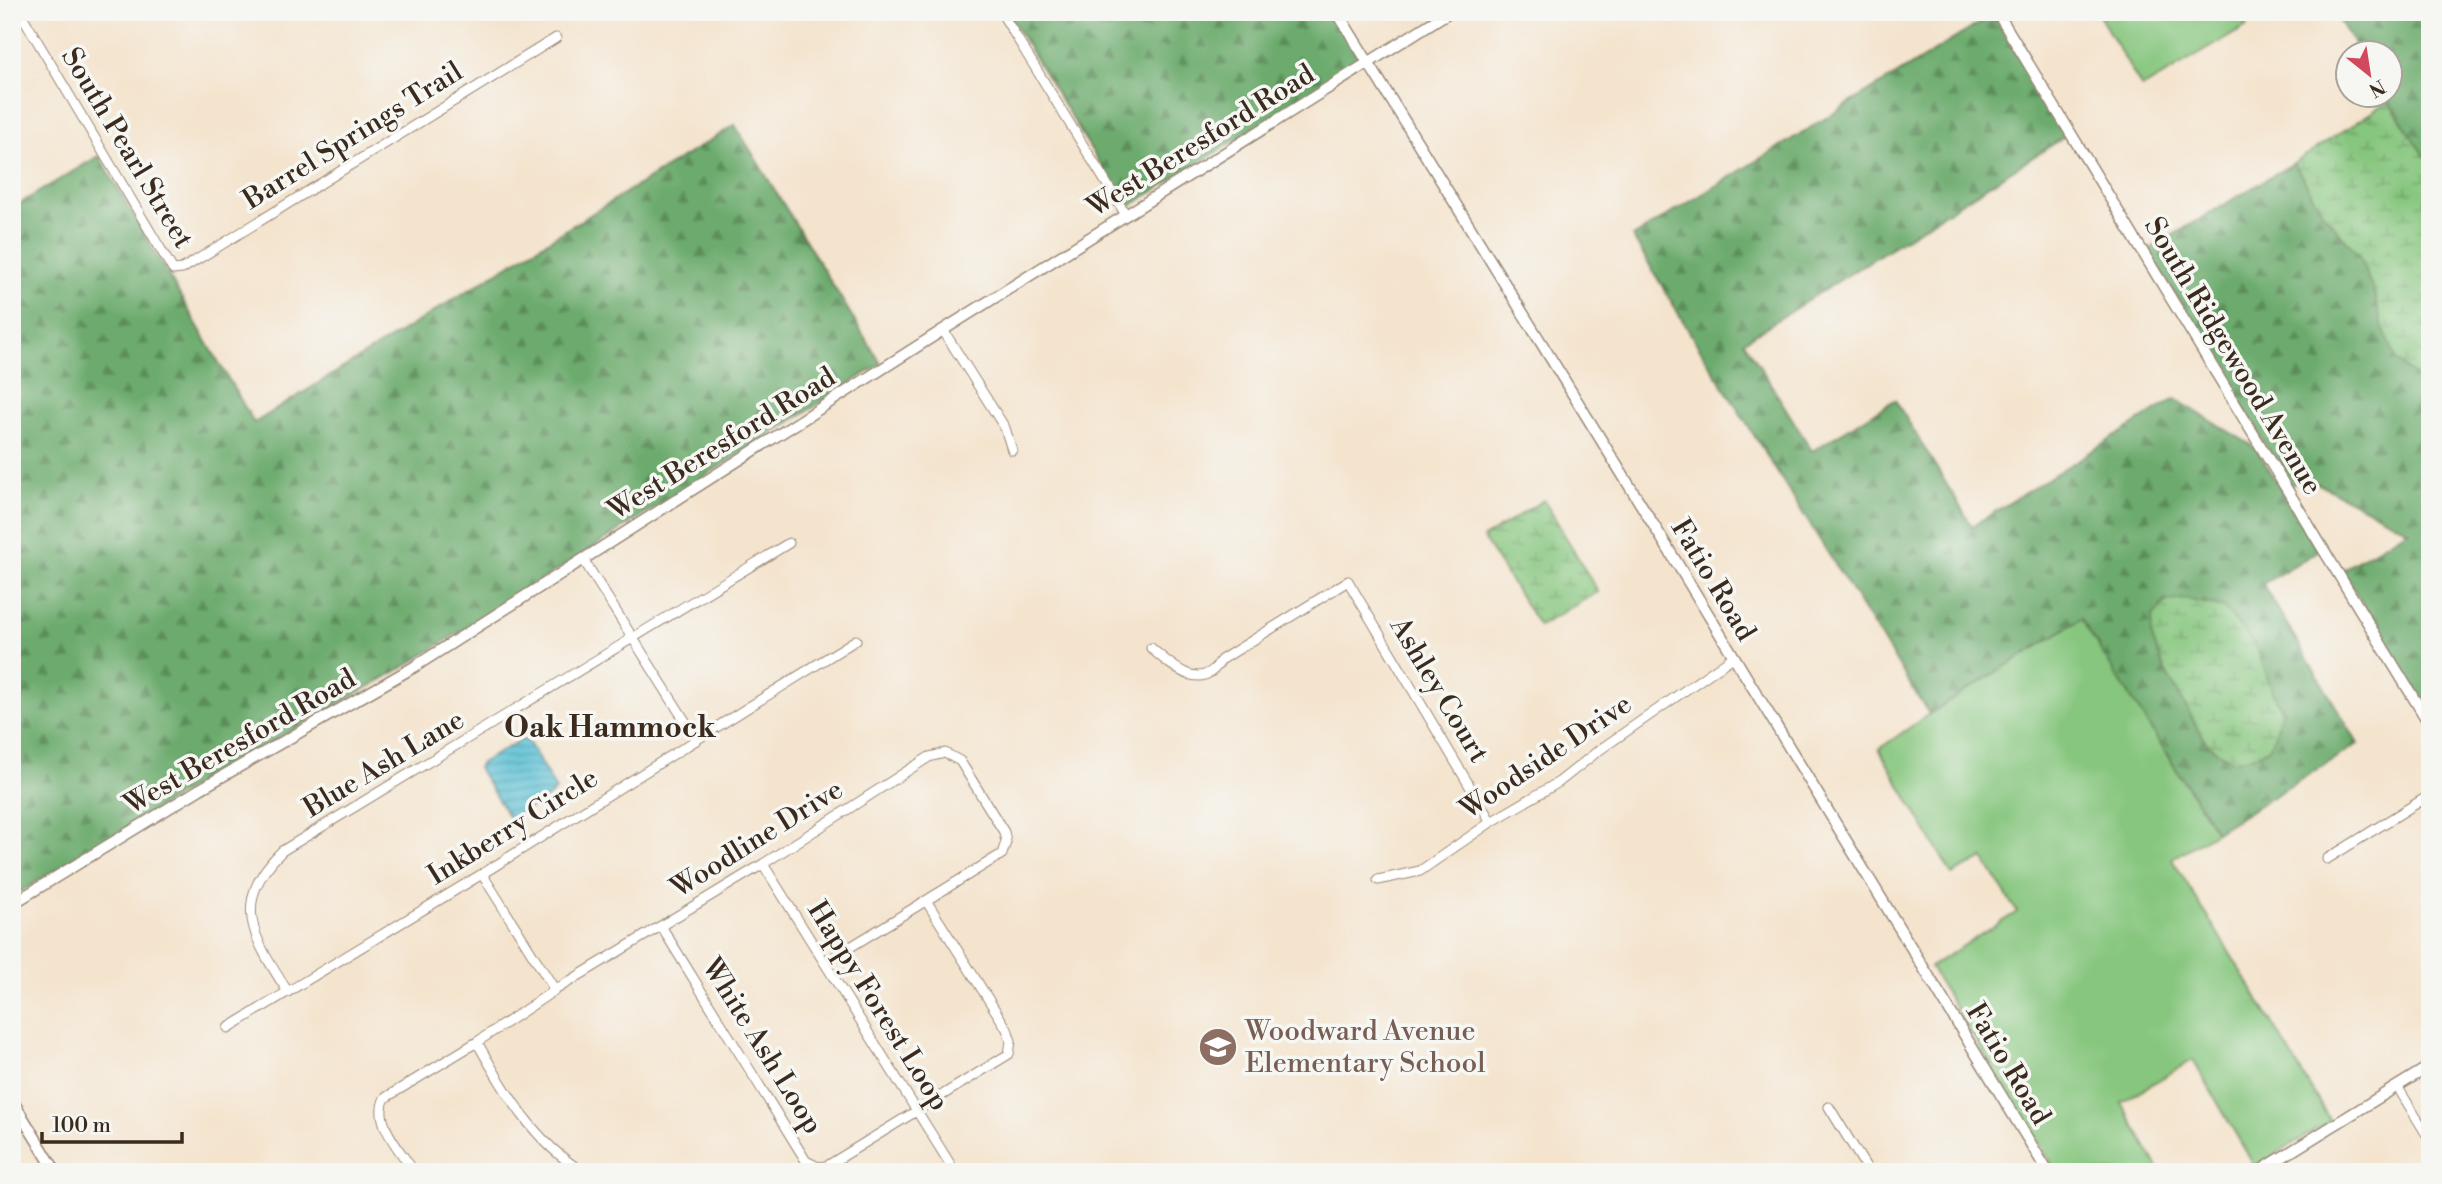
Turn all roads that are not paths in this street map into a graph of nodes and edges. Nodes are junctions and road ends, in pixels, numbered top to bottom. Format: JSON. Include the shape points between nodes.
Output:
{"nodes":[{"id":1,"x":20,"y":12,"type":"edge"},
{"id":2,"x":1001,"y":12,"type":"edge"},
{"id":3,"x":1337,"y":12,"type":"edge"},
{"id":4,"x":1449,"y":12,"type":"edge"},
{"id":5,"x":1997,"y":12,"type":"edge"},
{"id":6,"x":556,"y":38,"type":"dead end"},
{"id":7,"x":1367,"y":63,"type":"junction"},
{"id":8,"x":1126,"y":215,"type":"junction"},
{"id":9,"x":173,"y":270,"type":"joint"},
{"id":10,"x":943,"y":330,"type":"junction"},
{"id":11,"x":1012,"y":450,"type":"dead end"},
{"id":12,"x":789,"y":543,"type":"dead end"},
{"id":13,"x":583,"y":559,"type":"junction"},
{"id":14,"x":633,"y":637,"type":"junction"},
{"id":15,"x":856,"y":640,"type":"dead end"},
{"id":16,"x":1151,"y":648,"type":"dead end"},
{"id":17,"x":1733,"y":657,"type":"junction"},
{"id":18,"x":2430,"y":724,"type":"edge"},
{"id":19,"x":696,"y":740,"type":"junction"},
{"id":20,"x":2430,"y":795,"type":"edge"},
{"id":21,"x":1491,"y":822,"type":"junction"},
{"id":22,"x":2327,"y":859,"type":"dead end"},
{"id":23,"x":763,"y":864,"type":"junction"},
{"id":24,"x":482,"y":874,"type":"junction"},
{"id":25,"x":1378,"y":880,"type":"dead end"},
{"id":26,"x":928,"y":902,"type":"junction"},
{"id":27,"x":12,"y":904,"type":"edge"},
{"id":28,"x":661,"y":926,"type":"junction"},
{"id":29,"x":826,"y":962,"type":"junction"},
{"id":30,"x":555,"y":990,"type":"junction"},
{"id":31,"x":288,"y":992,"type":"junction"},
{"id":32,"x":228,"y":1028,"type":"dead end"},
{"id":33,"x":477,"y":1042,"type":"junction"},
{"id":34,"x":2430,"y":1066,"type":"edge"},
{"id":35,"x":2397,"y":1086,"type":"junction"},
{"id":36,"x":12,"y":1100,"type":"edge"},
{"id":37,"x":1829,"y":1107,"type":"dead end"},
{"id":38,"x":916,"y":1111,"type":"junction"},
{"id":39,"x":2430,"y":1140,"type":"edge"},
{"id":40,"x":56,"y":1172,"type":"edge"},
{"id":41,"x":414,"y":1172,"type":"edge"},
{"id":42,"x":583,"y":1172,"type":"edge"},
{"id":43,"x":955,"y":1172,"type":"edge"},
{"id":44,"x":1869,"y":1172,"type":"edge"},
{"id":45,"x":2048,"y":1172,"type":"edge"},
{"id":46,"x":2258,"y":1172,"type":"edge"}],
"edges":[{"from":1,"to":9,"type":"street","name":"South Pearl Street"},
{"from":2,"to":8,"type":"street"},
{"from":3,"to":7,"type":"street","name":"Fatio Road"},
{"from":4,"to":7,"type":"street","name":"West Beresford Road"},
{"from":5,"to":18,"type":"street","name":"South Ridgewood Avenue"},
{"from":6,"to":9,"type":"street","name":"Barrel Springs Trail","via":[[182,269]]},
{"from":7,"to":8,"type":"street","name":"West Beresford Road"},
{"from":7,"to":17,"type":"street","name":"Fatio Road"},
{"from":8,"to":10,"type":"street","name":"West Beresford Road"},
{"from":10,"to":11,"type":"street","via":[[1005,428]]},
{"from":10,"to":13,"type":"street","name":"West Beresford Road"},
{"from":12,"to":14,"type":"street","name":"Blue Ash Lane"},
{"from":13,"to":14,"type":"street"},
{"from":13,"to":27,"type":"street","name":"West Beresford Road","via":[[414,667],[200,789]]},
{"from":14,"to":19,"type":"street"},
{"from":14,"to":31,"type":"street","name":"Blue Ash Lane","via":[[282,851],[266,867],[253,896],[253,927],[256,940]]},
{"from":15,"to":19,"type":"street","name":"Inkberry Circle"},
{"from":16,"to":21,"type":"street","name":"Ashley Court","via":[[1184,673],[1206,676],[1221,660],[1348,581]]},
{"from":17,"to":21,"type":"street","name":"Woodside Drive","via":[[1559,782]]},
{"from":17,"to":45,"type":"street","name":"Fatio Road"},
{"from":19,"to":24,"type":"street","name":"Inkberry Circle"},
{"from":20,"to":22,"type":"street"},
{"from":21,"to":25,"type":"street","name":"Woodside Drive","via":[[1420,871]]},
{"from":23,"to":26,"type":"street","name":"Woodline Drive","via":[[929,757],[945,753],[960,761],[1006,842],[1002,854]]},
{"from":23,"to":28,"type":"street","name":"Woodline Drive"},
{"from":23,"to":29,"type":"street","name":"Happy Forest Loop"},
{"from":24,"to":30,"type":"street"},
{"from":24,"to":31,"type":"street","name":"Inkberry Circle"},
{"from":26,"to":29,"type":"street","name":"Woodline Drive"},
{"from":26,"to":38,"type":"street","name":"White Ash Loop","via":[[1011,1041],[1009,1054],[997,1063]]},
{"from":28,"to":30,"type":"street","name":"Woodline Drive"},
{"from":28,"to":38,"type":"street","name":"White Ash Loop","via":[[806,1161],[827,1166]]},
{"from":29,"to":38,"type":"street","name":"Happy Forest Loop"},
{"from":30,"to":33,"type":"street","name":"Woodline Drive"},
{"from":31,"to":32,"type":"street","name":"Inkberry Circle"},
{"from":33,"to":41,"type":"street","name":"Woodline Drive","via":[[385,1098],[381,1105],[386,1128]]},
{"from":33,"to":42,"type":"street","via":[[535,1133]]},
{"from":34,"to":35,"type":"street"},
{"from":35,"to":39,"type":"street"},
{"from":35,"to":46,"type":"street"},
{"from":36,"to":40,"type":"street"},
{"from":37,"to":44,"type":"street"},
{"from":38,"to":43,"type":"street","name":"Happy Forest Loop"}]}
